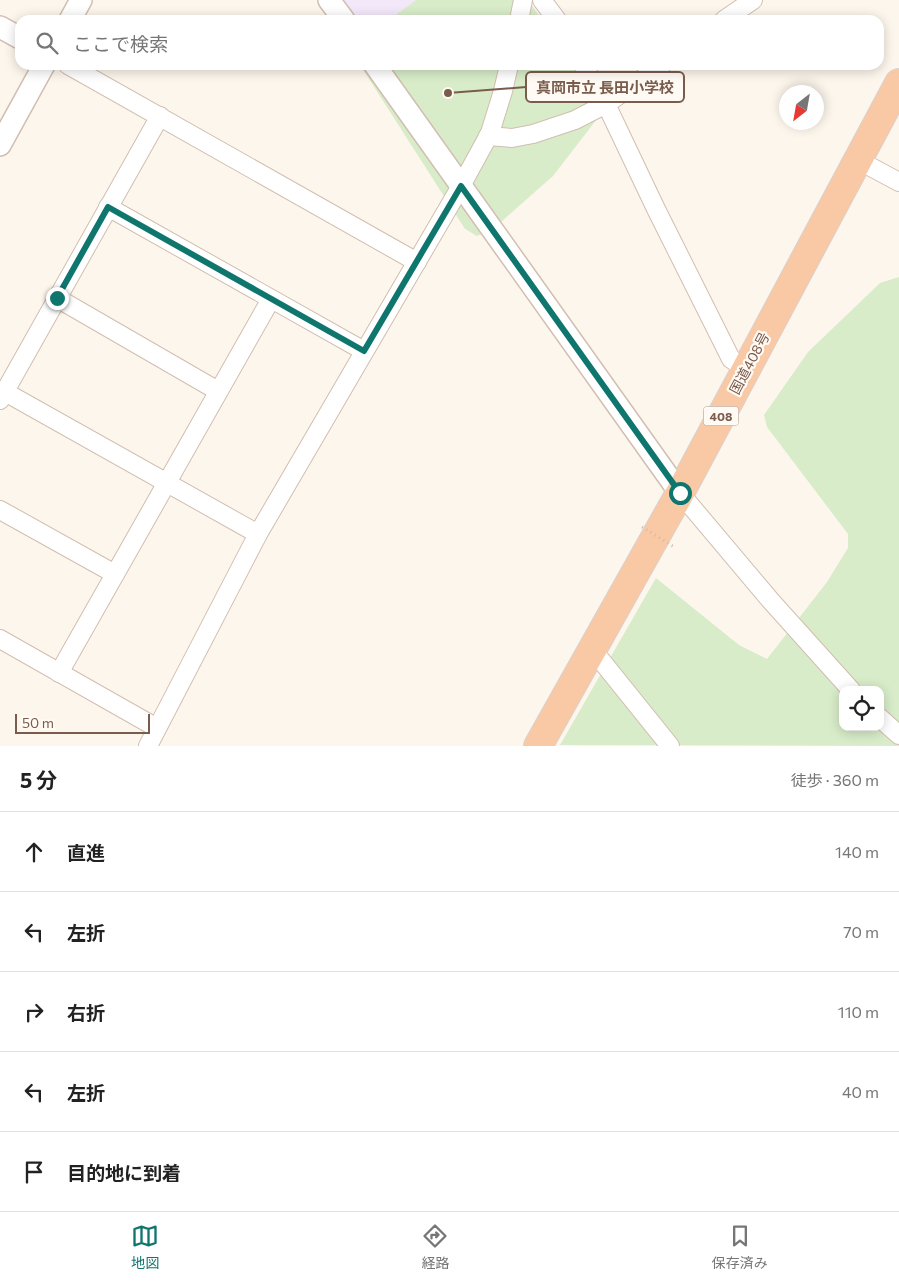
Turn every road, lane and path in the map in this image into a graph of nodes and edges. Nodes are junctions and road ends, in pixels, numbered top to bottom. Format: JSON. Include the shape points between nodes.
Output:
{"nodes":[{"id":1,"x":81,"y":0,"type":"edge"},
{"id":2,"x":329,"y":0,"type":"edge"},
{"id":3,"x":523,"y":0,"type":"edge"},
{"id":4,"x":542,"y":0,"type":"edge"},
{"id":5,"x":752,"y":0,"type":"edge"},
{"id":6,"x":73,"y":15,"type":"edge"},
{"id":7,"x":340,"y":15,"type":"edge"},
{"id":8,"x":520,"y":15,"type":"edge"},
{"id":9,"x":553,"y":15,"type":"edge"},
{"id":10,"x":731,"y":15,"type":"edge"},
{"id":11,"x":0,"y":26,"type":"edge"},
{"id":12,"x":15,"y":35,"type":"edge"},
{"id":13,"x":41,"y":70,"type":"edge"},
{"id":14,"x":77,"y":70,"type":"edge"},
{"id":15,"x":380,"y":70,"type":"edge"},
{"id":16,"x":508,"y":70,"type":"edge"},
{"id":17,"x":587,"y":70,"type":"edge"},
{"id":18,"x":655,"y":70,"type":"edge"},
{"id":19,"x":899,"y":83,"type":"edge"},
{"id":20,"x":606,"y":104,"type":"junction"},
{"id":21,"x":160,"y":116,"type":"junction"},
{"id":22,"x":488,"y":136,"type":"junction"},
{"id":23,"x":0,"y":145,"type":"edge"},
{"id":24,"x":858,"y":160,"type":"junction"},
{"id":25,"x":899,"y":182,"type":"edge"},
{"id":26,"x":461,"y":186,"type":"junction"},
{"id":27,"x":108,"y":207,"type":"junction"},
{"id":28,"x":417,"y":262,"type":"junction"},
{"id":29,"x":57,"y":298,"type":"junction"},
{"id":30,"x":271,"y":299,"type":"junction"},
{"id":31,"x":364,"y":351,"type":"junction"},
{"id":32,"x":746,"y":369,"type":"junction"},
{"id":33,"x":218,"y":391,"type":"junction"},
{"id":34,"x":2,"y":396,"type":"edge"},
{"id":35,"x":166,"y":483,"type":"junction"},
{"id":36,"x":680,"y":493,"type":"junction"},
{"id":37,"x":0,"y":510,"type":"edge"},
{"id":38,"x":642,"y":527,"type":"dead end"},
{"id":39,"x":258,"y":534,"type":"junction"},
{"id":40,"x":676,"y":548,"type":"dead end"},
{"id":41,"x":115,"y":574,"type":"junction"},
{"id":42,"x":0,"y":639,"type":"edge"},
{"id":43,"x":592,"y":649,"type":"junction"},
{"id":44,"x":59,"y":673,"type":"junction"},
{"id":45,"x":847,"y":686,"type":"edge"},
{"id":46,"x":884,"y":722,"type":"edge"},
{"id":47,"x":157,"y":728,"type":"junction"},
{"id":48,"x":899,"y":735,"type":"edge"},
{"id":49,"x":148,"y":746,"type":"edge"},
{"id":50,"x":538,"y":746,"type":"edge"},
{"id":51,"x":670,"y":746,"type":"edge"}],
"edges":[{"from":1,"to":6,"type":"street"},
{"from":2,"to":7,"type":"street"},
{"from":3,"to":8,"type":"street"},
{"from":4,"to":9,"type":"street"},
{"from":5,"to":10,"type":"street"},
{"from":11,"to":12,"type":"street"},
{"from":13,"to":23,"type":"street"},
{"from":14,"to":21,"type":"street"},
{"from":15,"to":26,"type":"street"},
{"from":16,"to":22,"type":"street"},
{"from":17,"to":20,"type":"street"},
{"from":18,"to":20,"type":"street"},
{"from":19,"to":24,"type":"highway","name":"国道408号","number":"408"},
{"from":20,"to":22,"type":"street","via":[[575,120],[533,134],[512,138]]},
{"from":20,"to":32,"type":"street","via":[[732,359]]},
{"from":21,"to":27,"type":"street"},
{"from":21,"to":28,"type":"street"},
{"from":22,"to":26,"type":"street"},
{"from":24,"to":25,"type":"street"},
{"from":24,"to":32,"type":"highway","name":"国道408号","number":"408"},
{"from":26,"to":28,"type":"street"},
{"from":26,"to":36,"type":"street"},
{"from":27,"to":29,"type":"street"},
{"from":27,"to":30,"type":"street"},
{"from":28,"to":31,"type":"street"},
{"from":29,"to":33,"type":"street"},
{"from":29,"to":34,"type":"street"},
{"from":30,"to":31,"type":"street"},
{"from":30,"to":33,"type":"street"},
{"from":31,"to":39,"type":"street"},
{"from":32,"to":36,"type":"highway","name":"国道408号","number":"408"},
{"from":33,"to":35,"type":"street"},
{"from":34,"to":35,"type":"street"},
{"from":35,"to":39,"type":"street"},
{"from":35,"to":41,"type":"street"},
{"from":36,"to":43,"type":"highway","name":"国道408号","number":"408"},
{"from":36,"to":45,"type":"street"},
{"from":37,"to":41,"type":"street"},
{"from":38,"to":40,"type":"path","bridge":true},
{"from":39,"to":47,"type":"street"},
{"from":41,"to":44,"type":"street"},
{"from":42,"to":44,"type":"street"},
{"from":43,"to":50,"type":"highway","name":"国道408号","number":"408"},
{"from":43,"to":51,"type":"street"},
{"from":44,"to":47,"type":"street"},
{"from":46,"to":48,"type":"street"},
{"from":47,"to":49,"type":"street"}]}
